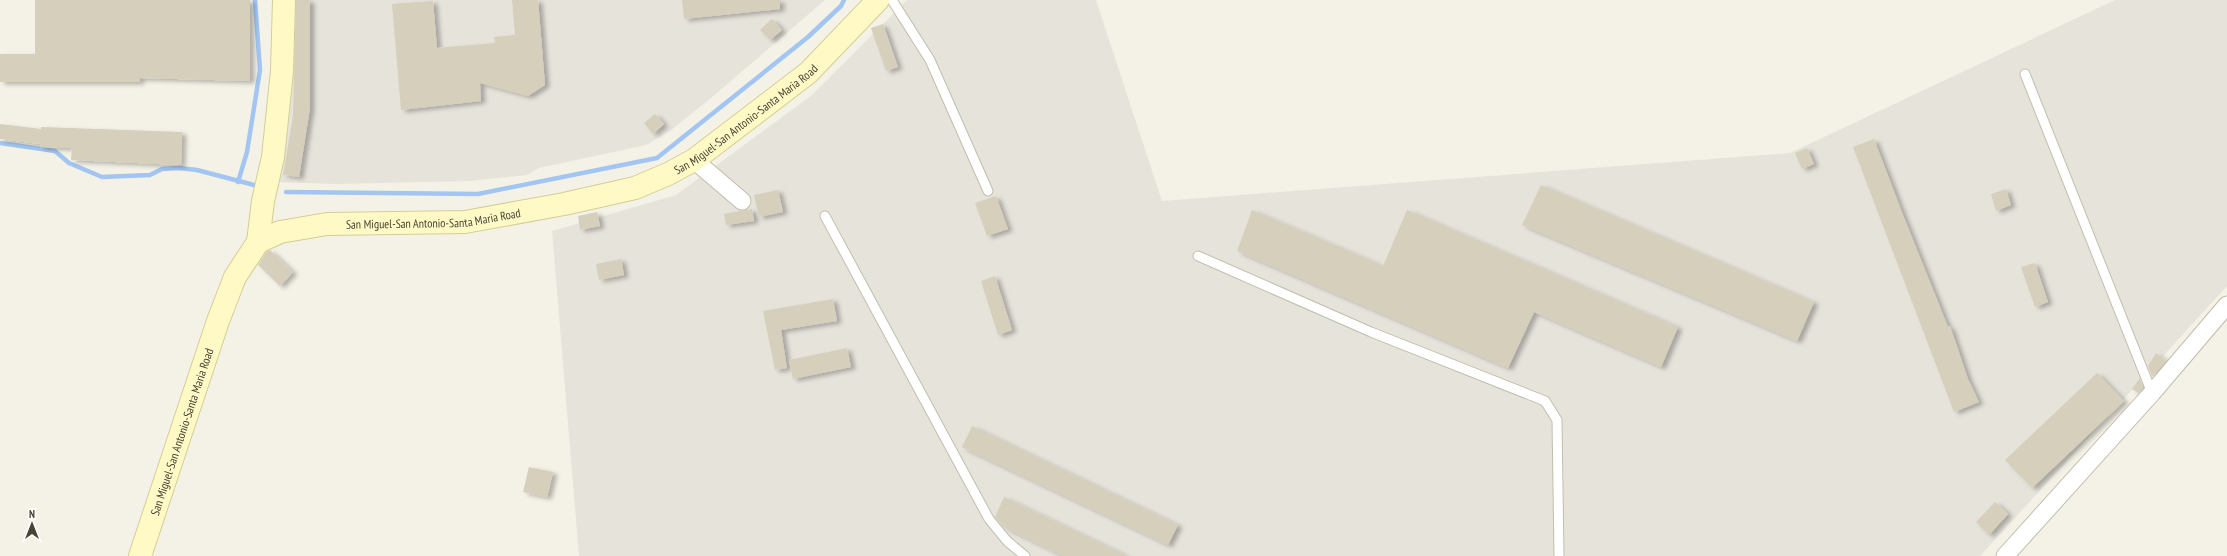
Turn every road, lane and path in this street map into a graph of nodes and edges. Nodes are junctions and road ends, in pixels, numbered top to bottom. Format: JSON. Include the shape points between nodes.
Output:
{"nodes":[{"id":1,"x":284,"y":0,"type":"edge"},
{"id":2,"x":878,"y":0,"type":"edge"},
{"id":3,"x":892,"y":0,"type":"edge"},
{"id":4,"x":2025,"y":74,"type":"dead end"},
{"id":5,"x":694,"y":160,"type":"junction"},
{"id":6,"x":988,"y":192,"type":"dead end"},
{"id":7,"x":742,"y":201,"type":"dead end"},
{"id":8,"x":825,"y":216,"type":"dead end"},
{"id":9,"x":258,"y":242,"type":"junction"},
{"id":10,"x":1198,"y":256,"type":"dead end"},
{"id":11,"x":2227,"y":305,"type":"edge"},
{"id":12,"x":2152,"y":393,"type":"junction"},
{"id":13,"x":140,"y":556,"type":"edge"},
{"id":14,"x":1025,"y":556,"type":"edge"},
{"id":15,"x":1559,"y":556,"type":"edge"},
{"id":16,"x":2005,"y":556,"type":"edge"}],
"edges":[{"from":1,"to":9,"type":"street","via":[[282,71],[273,157],[263,201]]},
{"from":2,"to":5,"type":"street","name":"San Miguel-San Antonio-Santa Maria Road","via":[[808,73]]},
{"from":3,"to":6,"type":"lane","via":[[930,60]]},
{"from":4,"to":12,"type":"lane"},
{"from":5,"to":7,"type":"street"},
{"from":5,"to":9,"type":"street","name":"San Miguel-San Antonio-Santa Maria Road","via":[[635,188],[564,204],[465,222],[327,224],[280,232]]},
{"from":8,"to":14,"type":"lane","via":[[989,519],[1007,541]]},
{"from":9,"to":13,"type":"street","name":"San Miguel-San Antonio-Santa Maria Road","via":[[235,277],[218,321]]},
{"from":10,"to":15,"type":"lane","via":[[1371,332],[1545,401],[1557,420]]},
{"from":11,"to":12,"type":"street"},
{"from":12,"to":16,"type":"street"}]}
